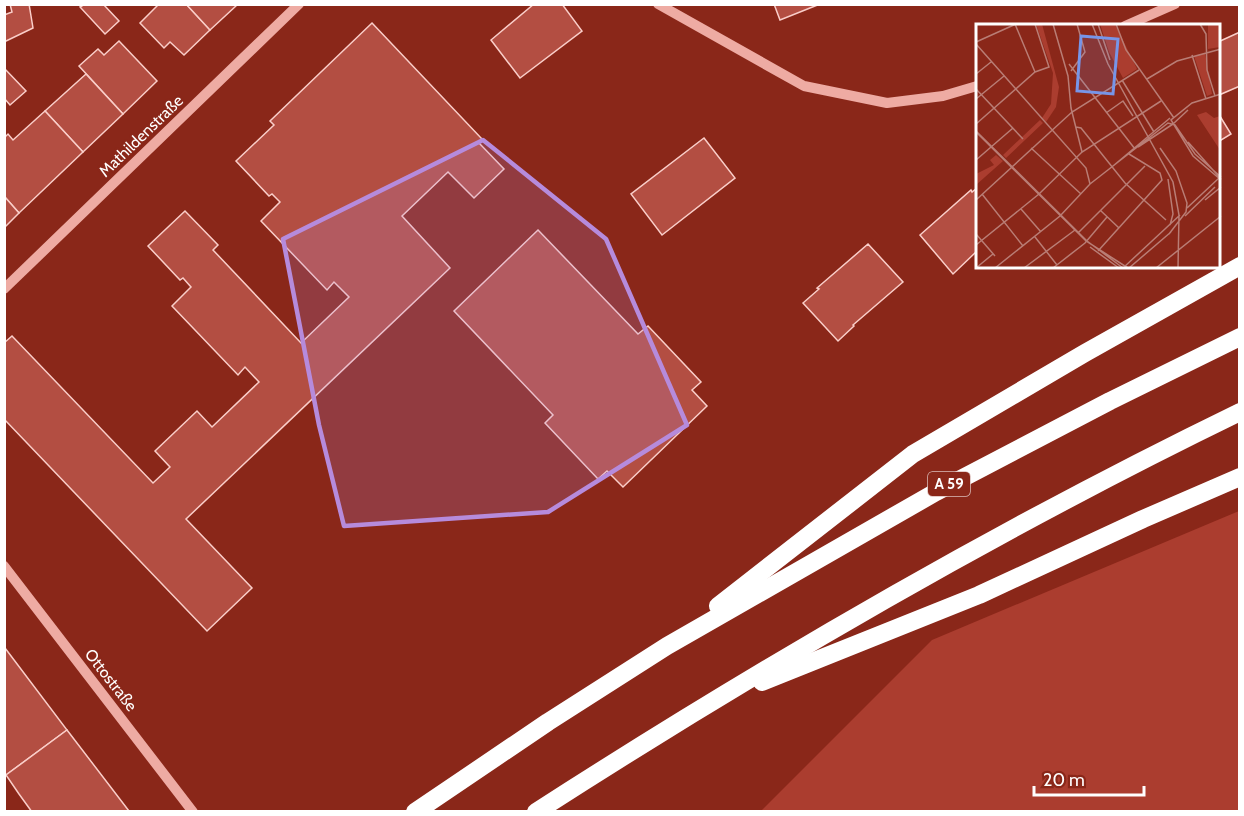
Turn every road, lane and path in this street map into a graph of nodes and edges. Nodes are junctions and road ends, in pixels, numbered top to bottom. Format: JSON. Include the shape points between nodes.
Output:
{"nodes":[{"id":1,"x":299,"y":4,"type":"edge"},
{"id":2,"x":658,"y":4,"type":"edge"},
{"id":3,"x":1175,"y":4,"type":"edge"},
{"id":4,"x":1130,"y":24,"type":"edge"},
{"id":5,"x":976,"y":86,"type":"edge"},
{"id":6,"x":1239,"y":267,"type":"edge"},
{"id":7,"x":4,"y":289,"type":"edge"},
{"id":8,"x":1239,"y":337,"type":"edge"},
{"id":9,"x":1239,"y":412,"type":"edge"},
{"id":10,"x":1239,"y":477,"type":"edge"},
{"id":11,"x":4,"y":566,"type":"edge"},
{"id":12,"x":667,"y":646,"type":"junction"},
{"id":13,"x":705,"y":705,"type":"junction"},
{"id":14,"x":420,"y":808,"type":"edge"},
{"id":15,"x":193,"y":812,"type":"edge"},
{"id":16,"x":536,"y":812,"type":"edge"}],
"edges":[{"from":1,"to":7,"type":"street","name":"Mathildenstraße"},
{"from":2,"to":5,"type":"street","via":[[804,86],[887,103],[943,96]]},
{"from":3,"to":4,"type":"street"},
{"from":6,"to":12,"type":"highway","via":[[913,454]]},
{"from":8,"to":12,"type":"highway","number":"A 59","via":[[936,492]]},
{"from":9,"to":13,"type":"highway","via":[[965,554]]},
{"from":10,"to":13,"type":"highway","via":[[979,595]]},
{"from":11,"to":15,"type":"street","name":"Ottostraße"},
{"from":12,"to":14,"type":"highway","number":"A 59"},
{"from":13,"to":16,"type":"highway"}]}
